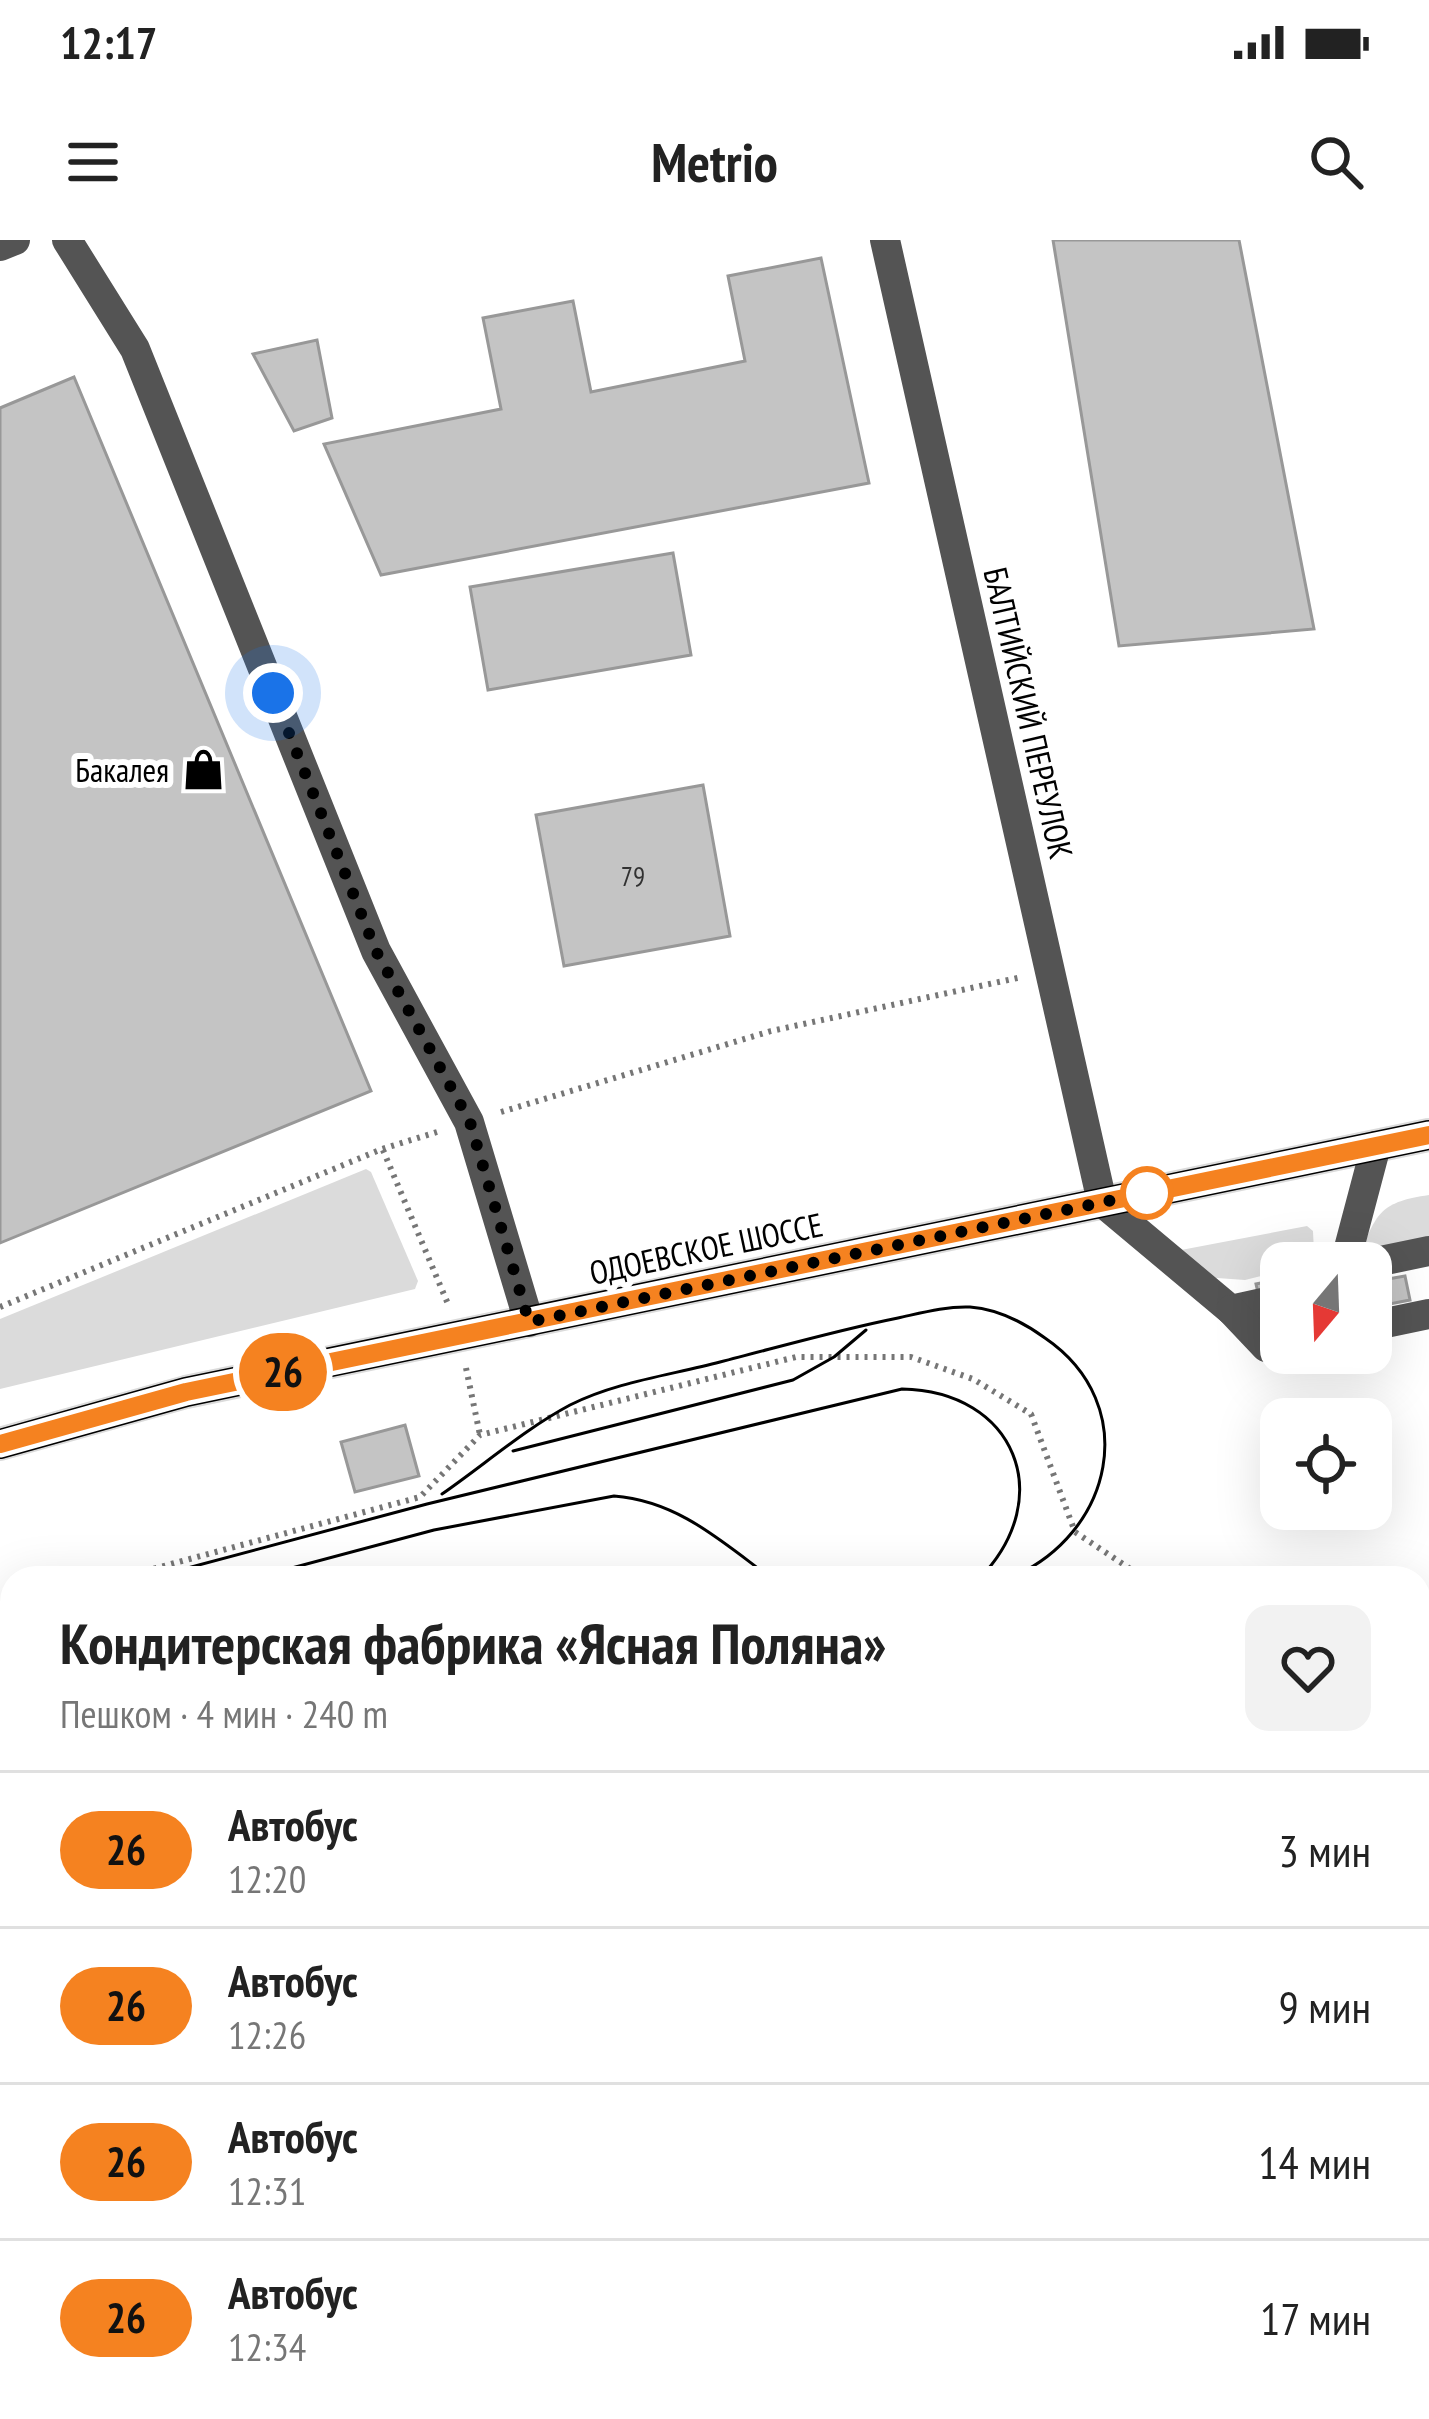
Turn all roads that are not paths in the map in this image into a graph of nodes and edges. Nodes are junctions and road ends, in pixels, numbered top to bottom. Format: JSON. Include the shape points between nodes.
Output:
{"nodes":[{"id":1,"x":15,"y":240,"type":"edge"},
{"id":2,"x":67,"y":240,"type":"edge"},
{"id":3,"x":885,"y":240,"type":"edge"},
{"id":4,"x":0,"y":247,"type":"edge"},
{"id":5,"x":1429,"y":1135,"type":"edge"},
{"id":6,"x":1376,"y":1146,"type":"junction"},
{"id":7,"x":1102,"y":1202,"type":"junction"},
{"id":8,"x":1351,"y":1242,"type":"edge"},
{"id":9,"x":1429,"y":1251,"type":"edge"},
{"id":10,"x":1392,"y":1259,"type":"edge"},
{"id":11,"x":1260,"y":1303,"type":"edge"},
{"id":12,"x":1231,"y":1310,"type":"junction"},
{"id":13,"x":1429,"y":1314,"type":"edge"},
{"id":14,"x":529,"y":1322,"type":"junction"},
{"id":15,"x":1392,"y":1322,"type":"edge"},
{"id":16,"x":1260,"y":1340,"type":"edge"},
{"id":17,"x":0,"y":1444,"type":"edge"}],
"edges":[{"from":1,"to":4,"type":"street"},
{"from":2,"to":14,"type":"street","via":[[135,349],[376,951],[470,1122]]},
{"from":3,"to":7,"type":"street","name":"БАЛТИЙСКИЙ ПЕРЕУЛОК"},
{"from":5,"to":6,"type":"main road","name":"ОДОЕВСКОЕ ШОССЕ"},
{"from":6,"to":7,"type":"main road","name":"ОДОЕВСКОЕ ШОССЕ"},
{"from":6,"to":8,"type":"street"},
{"from":7,"to":12,"type":"street"},
{"from":7,"to":14,"type":"main road","name":"ОДОЕВСКОЕ ШОССЕ"},
{"from":9,"to":10,"type":"street"},
{"from":11,"to":12,"type":"street"},
{"from":12,"to":16,"type":"street"},
{"from":13,"to":15,"type":"street"},
{"from":14,"to":17,"type":"main road","name":"ОДОЕВСКОЕ ШОССЕ","via":[[186,1392]]}]}
